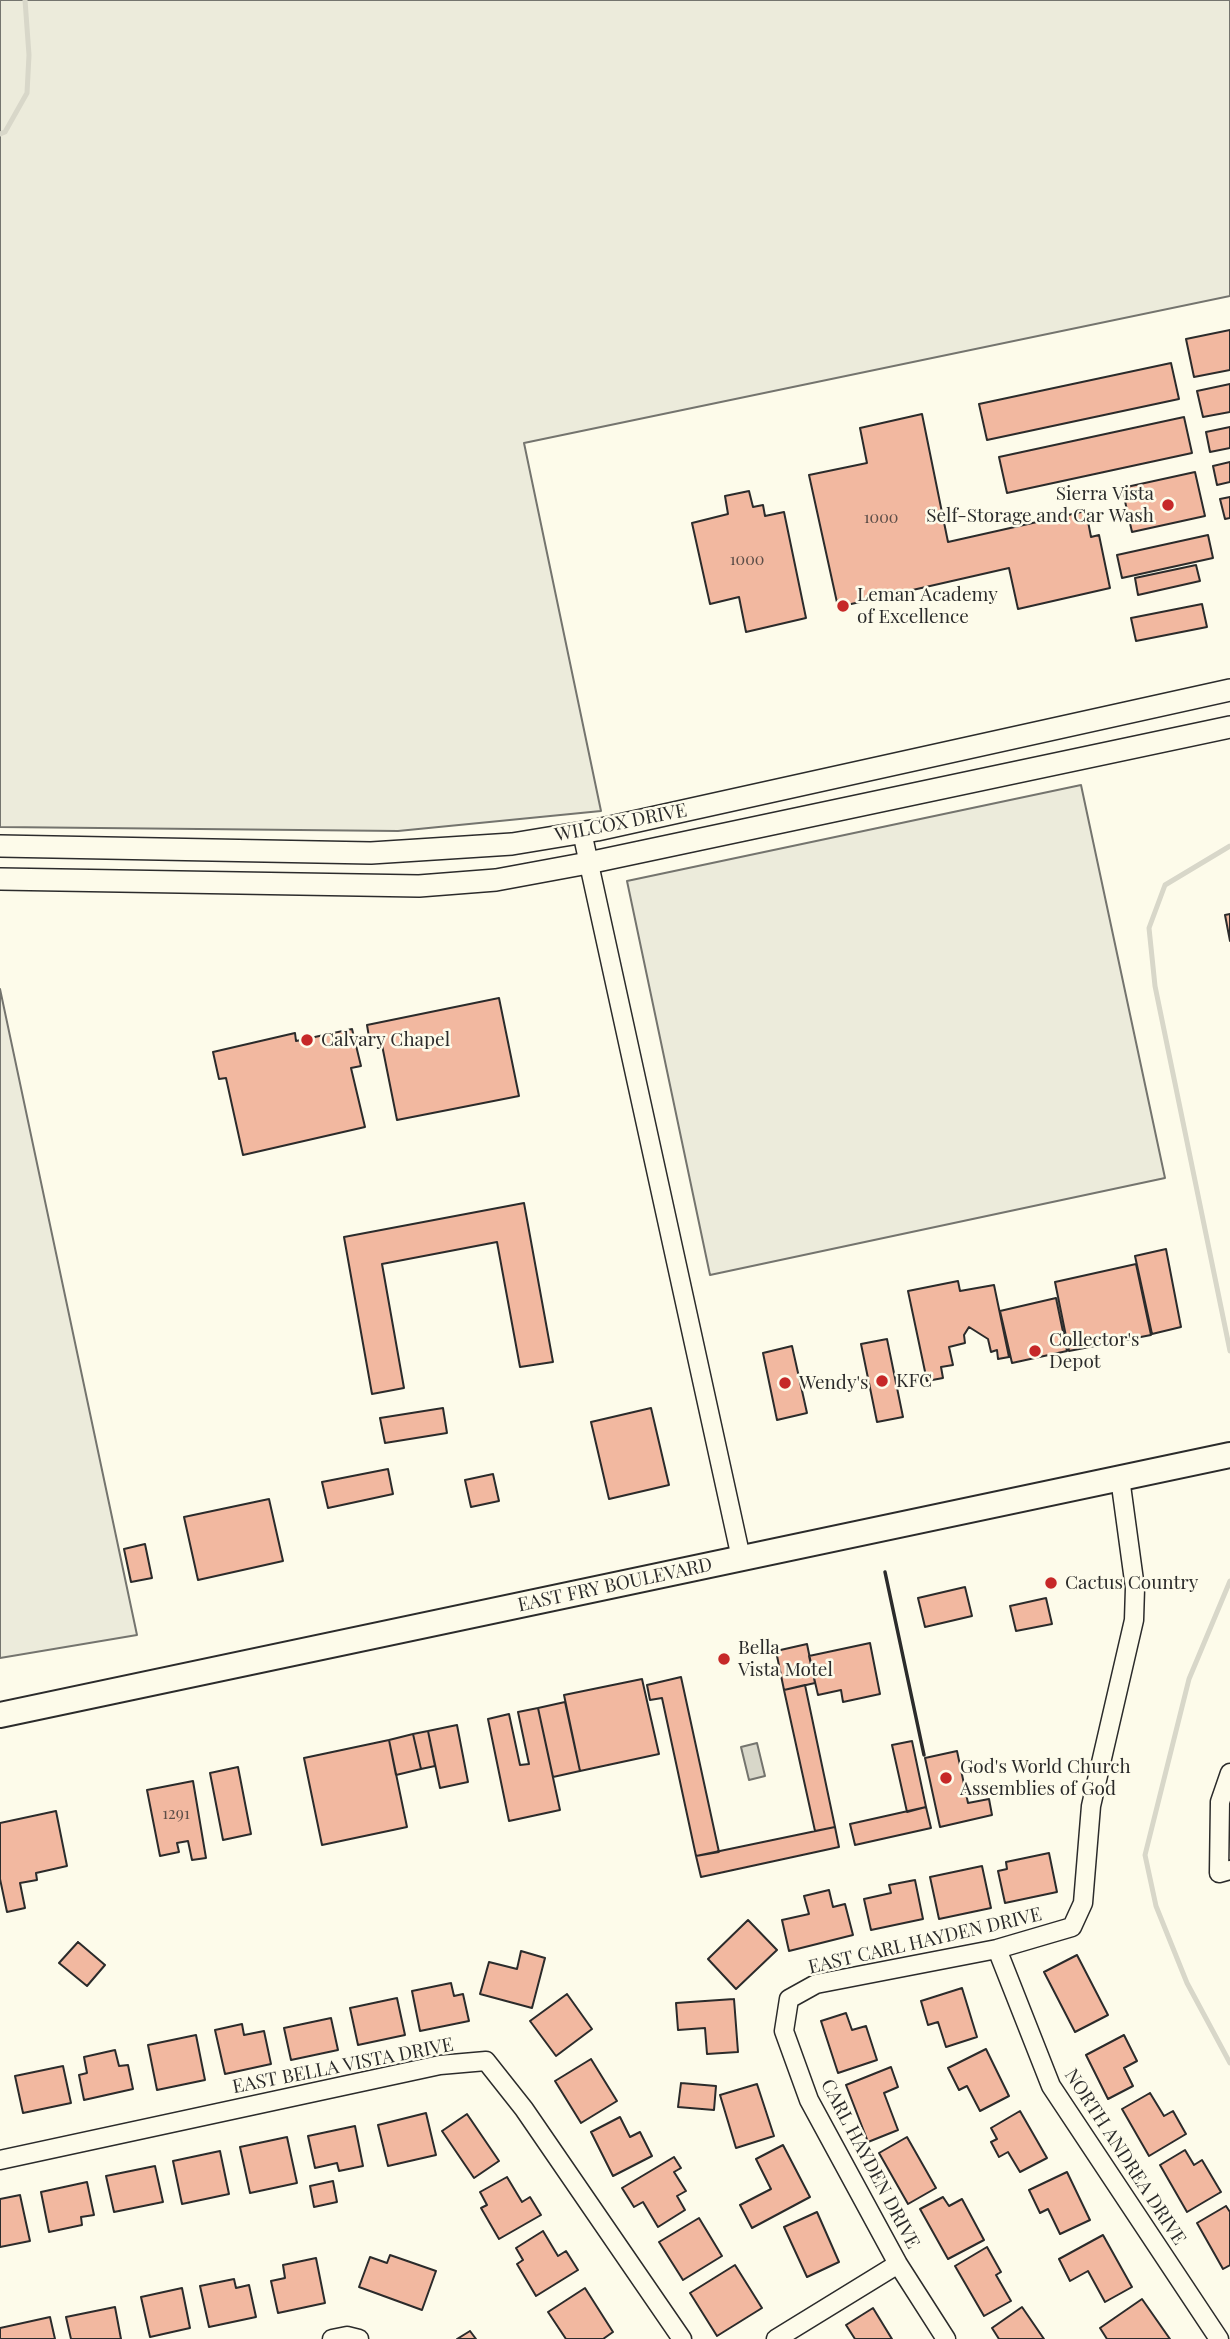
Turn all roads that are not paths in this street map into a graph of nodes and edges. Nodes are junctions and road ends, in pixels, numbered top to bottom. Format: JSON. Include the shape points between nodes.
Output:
{"nodes":[{"id":1,"x":1230,"y":690,"type":"edge"},
{"id":2,"x":1230,"y":727,"type":"edge"},
{"id":3,"x":582,"y":832,"type":"junction"},
{"id":4,"x":0,"y":846,"type":"edge"},
{"id":5,"x":588,"y":863,"type":"junction"},
{"id":6,"x":0,"y":879,"type":"edge"},
{"id":7,"x":1230,"y":1454,"type":"edge"},
{"id":8,"x":1120,"y":1478,"type":"junction"},
{"id":9,"x":741,"y":1558,"type":"junction"},
{"id":10,"x":0,"y":1715,"type":"edge"},
{"id":11,"x":1230,"y":1773,"type":"edge"},
{"id":12,"x":1230,"y":1870,"type":"edge"},
{"id":13,"x":997,"y":1949,"type":"junction"},
{"id":14,"x":789,"y":1999,"type":"joint"},
{"id":15,"x":0,"y":2160,"type":"edge"},
{"id":16,"x":898,"y":2264,"type":"junction"},
{"id":17,"x":332,"y":2339,"type":"edge"},
{"id":18,"x":359,"y":2339,"type":"edge"},
{"id":19,"x":682,"y":2339,"type":"edge"},
{"id":20,"x":776,"y":2339,"type":"edge"},
{"id":21,"x":946,"y":2339,"type":"edge"},
{"id":22,"x":1219,"y":2339,"type":"edge"}],
"edges":[{"from":1,"to":3,"type":"street","name":"WILCOX DRIVE"},
{"from":2,"to":5,"type":"street","name":"WILCOX DRIVE"},
{"from":3,"to":4,"type":"street","name":"WILCOX DRIVE","via":[[498,845],[371,853]]},
{"from":3,"to":5,"type":"street"},
{"from":5,"to":6,"type":"street","name":"WILCOX DRIVE","via":[[496,880],[419,886]]},
{"from":5,"to":9,"type":"street"},
{"from":7,"to":8,"type":"main road","name":"EAST FRY BOULEVARD"},
{"from":8,"to":9,"type":"main road","name":"EAST FRY BOULEVARD"},
{"from":8,"to":13,"type":"street","name":"EAST CARL HAYDEN DRIVE","via":[[1135,1588],[1134,1620],[1091,1805],[1083,1903],[1072,1927]]},
{"from":9,"to":10,"type":"main road","name":"EAST FRY BOULEVARD"},
{"from":11,"to":12,"type":"street","via":[[1220,1802],[1219,1872]]},
{"from":13,"to":14,"type":"street","name":"EAST CARL HAYDEN DRIVE","via":[[816,1984]]},
{"from":13,"to":22,"type":"street","name":"NORTH ANDREA DRIVE","via":[[1051,2086]]},
{"from":14,"to":16,"type":"street","name":"CARL HAYDEN DRIVE","via":[[785,2031],[809,2100]]},
{"from":15,"to":19,"type":"street","name":"EAST BELLA VISTA DRIVE","via":[[440,2065],[486,2061]]},
{"from":16,"to":20,"type":"street"},
{"from":16,"to":21,"type":"street","name":"CARL HAYDEN DRIVE"},
{"from":17,"to":18,"type":"street"}]}
